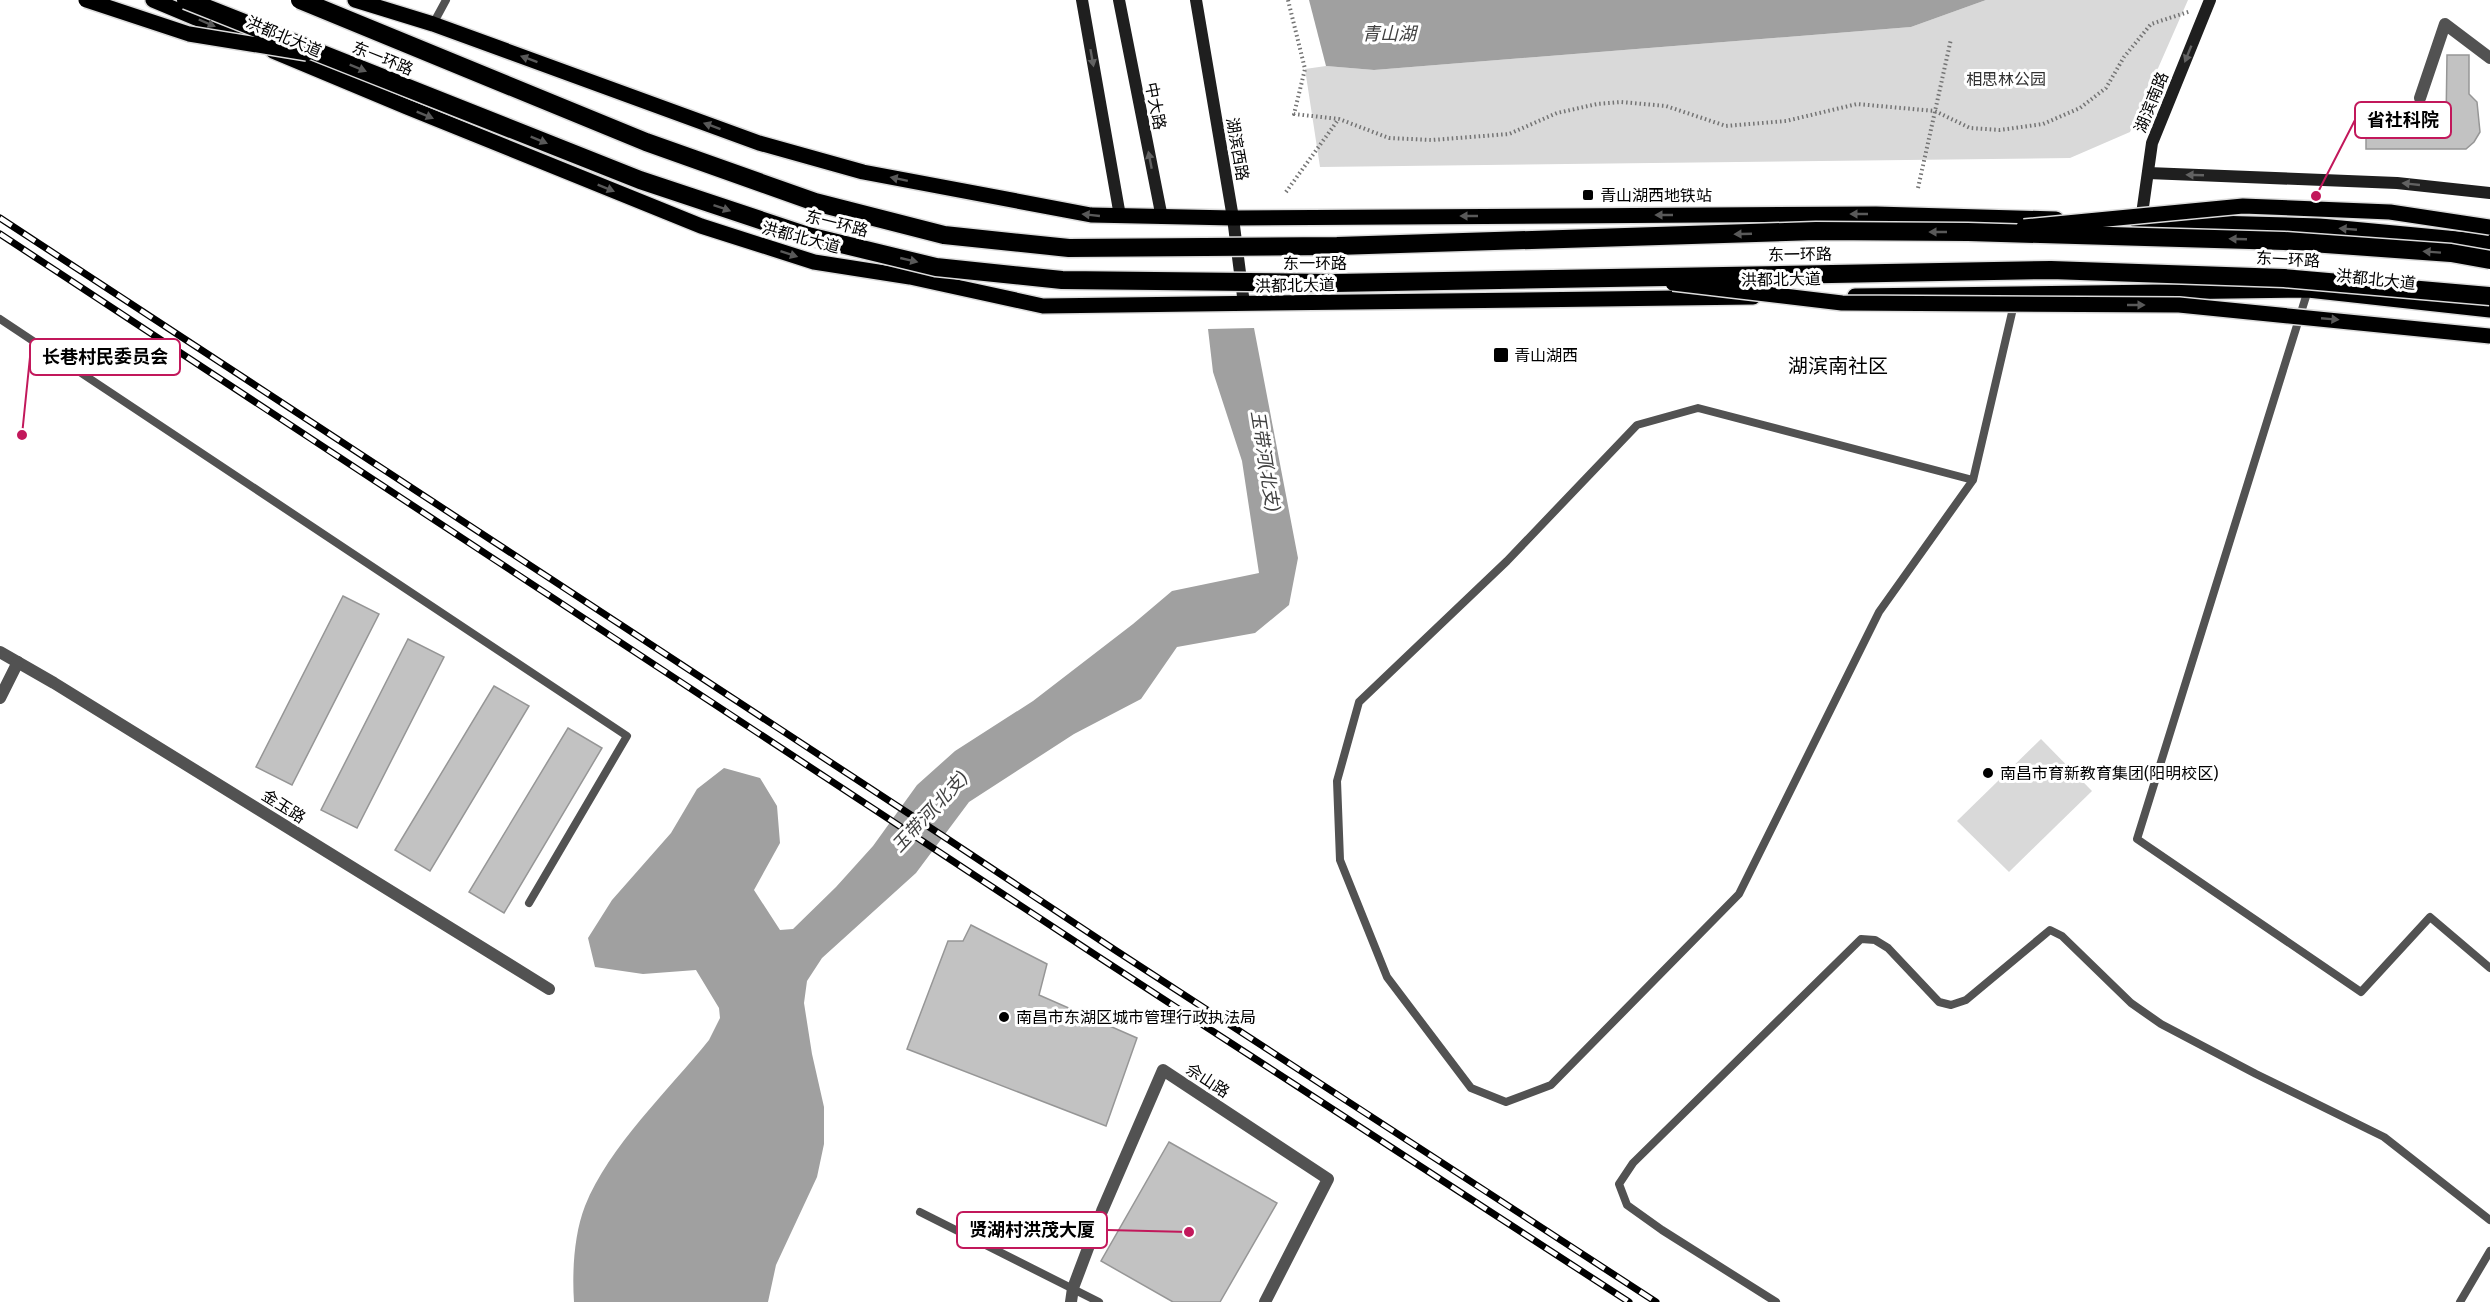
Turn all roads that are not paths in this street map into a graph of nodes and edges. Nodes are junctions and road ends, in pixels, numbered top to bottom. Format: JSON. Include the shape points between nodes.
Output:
{"nodes":[{"id":1,"x":86,"y":0,"type":"edge"},
{"id":2,"x":153,"y":0,"type":"edge"},
{"id":3,"x":186,"y":0,"type":"edge"},
{"id":4,"x":300,"y":0,"type":"edge"},
{"id":5,"x":355,"y":0,"type":"edge"},
{"id":6,"x":446,"y":0,"type":"edge"},
{"id":7,"x":1082,"y":0,"type":"edge"},
{"id":8,"x":1119,"y":0,"type":"edge"},
{"id":9,"x":1196,"y":0,"type":"edge"},
{"id":10,"x":2209,"y":3,"type":"edge"},
{"id":11,"x":315,"y":4,"type":"edge"},
{"id":12,"x":434,"y":24,"type":"junction"},
{"id":13,"x":324,"y":55,"type":"junction"},
{"id":14,"x":2490,"y":58,"type":"edge"},
{"id":15,"x":2420,"y":98,"type":"dead end"},
{"id":16,"x":2148,"y":173,"type":"junction"},
{"id":17,"x":2490,"y":193,"type":"edge"},
{"id":18,"x":1120,"y":216,"type":"junction"},
{"id":19,"x":1162,"y":218,"type":"junction"},
{"id":20,"x":1233,"y":218,"type":"junction"},
{"id":21,"x":2141,"y":221,"type":"junction"},
{"id":22,"x":2490,"y":227,"type":"edge"},
{"id":23,"x":1968,"y":232,"type":"junction"},
{"id":24,"x":2490,"y":242,"type":"edge"},
{"id":25,"x":2490,"y":260,"type":"edge"},
{"id":26,"x":1617,"y":277,"type":"junction"},
{"id":27,"x":2308,"y":290,"type":"junction"},
{"id":28,"x":2017,"y":294,"type":"junction"},
{"id":29,"x":2490,"y":296,"type":"edge"},
{"id":30,"x":1244,"y":304,"type":"junction"},
{"id":31,"x":2490,"y":310,"type":"edge"},
{"id":32,"x":0,"y":319,"type":"edge"},
{"id":33,"x":2490,"y":336,"type":"edge"},
{"id":34,"x":1973,"y":480,"type":"junction"},
{"id":35,"x":0,"y":652,"type":"edge"},
{"id":36,"x":18,"y":662,"type":"junction"},
{"id":37,"x":0,"y":698,"type":"edge"},
{"id":38,"x":529,"y":903,"type":"dead end"},
{"id":39,"x":2490,"y":968,"type":"edge"},
{"id":40,"x":549,"y":989,"type":"dead end"},
{"id":41,"x":920,"y":1212,"type":"dead end"},
{"id":42,"x":2490,"y":1220,"type":"edge"},
{"id":43,"x":2490,"y":1251,"type":"edge"},
{"id":44,"x":1073,"y":1288,"type":"junction"},
{"id":45,"x":1071,"y":1302,"type":"edge"},
{"id":46,"x":1099,"y":1302,"type":"edge"},
{"id":47,"x":1264,"y":1302,"type":"edge"},
{"id":48,"x":1776,"y":1302,"type":"edge"},
{"id":49,"x":2460,"y":1302,"type":"edge"}],
"edges":[{"from":1,"to":13,"type":"main road","bridge":true,"via":[[189,34]]},
{"from":2,"to":30,"type":"main road","name":"洪都北大道","one_way":true,"via":[[701,226],[814,262],[910,277],[1043,306]]},
{"from":3,"to":13,"type":"highway","name":"东一环路","bridge":true},
{"from":4,"to":11,"type":"highway","name":"东一环路","bridge":true},
{"from":5,"to":12,"type":"main road"},
{"from":6,"to":12,"type":"lane"},
{"from":7,"to":18,"type":"main road","one_way":true},
{"from":19,"to":8,"type":"main road","name":"中大路","one_way":true},
{"from":9,"to":20,"type":"main road","name":"湖滨西路"},
{"from":10,"to":16,"type":"main road","name":"湖滨南路","one_way":true,"via":[[2152,143]]},
{"from":23,"to":11,"type":"highway","name":"东一环路","one_way":true,"bridge":true,"via":[[1816,231],[1337,246],[1069,248],[944,235],[815,202],[646,142]]},
{"from":18,"to":12,"type":"main road","one_way":true,"via":[[1091,215],[862,172],[770,146]]},
{"from":13,"to":26,"type":"highway","name":"东一环路","one_way":true,"bridge":true,"via":[[640,180],[808,236],[936,267],[1062,280],[1334,284]]},
{"from":14,"to":15,"type":"street","via":[[2445,24]]},
{"from":17,"to":16,"type":"main road","one_way":true,"via":[[2397,183]]},
{"from":16,"to":21,"type":"main road","name":"湖滨南路"},
{"from":18,"to":19,"type":"main road"},
{"from":19,"to":20,"type":"main road"},
{"from":21,"to":20,"type":"main road","one_way":true,"via":[[1876,214]]},
{"from":20,"to":30,"type":"main road","name":"湖滨西路"},
{"from":24,"to":21,"type":"main road","one_way":true,"via":[[2320,226]]},
{"from":22,"to":23,"type":"main road","bridge":true,"via":[[2390,212],[2243,206]]},
{"from":25,"to":23,"type":"highway","name":"东一环路","one_way":true,"bridge":true,"via":[[2451,253],[2284,241]]},
{"from":26,"to":29,"type":"highway","name":"东一环路","bridge":true,"via":[[2051,270],[2284,278]]},
{"from":26,"to":33,"type":"main road","one_way":true,"bridge":true,"via":[[1842,303],[2179,305]]},
{"from":27,"to":28,"type":"main road","name":"洪都北大道"},
{"from":27,"to":31,"type":"main road","name":"洪都北大道"},
{"from":27,"to":39,"type":"lane","via":[[2137,839],[2361,992],[2430,918]]},
{"from":28,"to":30,"type":"main road","name":"洪都北大道"},
{"from":28,"to":34,"type":"lane"},
{"from":32,"to":38,"type":"lane","via":[[627,736]]},
{"from":34,"to":34,"type":"lane","via":[[1879,612],[1739,894],[1551,1085],[1506,1102],[1471,1088],[1388,978],[1340,860],[1337,781],[1359,702],[1507,561],[1637,425],[1698,408]]},
{"from":35,"to":36,"type":"street","name":"金玉路"},
{"from":36,"to":37,"type":"street"},
{"from":36,"to":40,"type":"street","name":"金玉路"},
{"from":41,"to":44,"type":"lane"},
{"from":42,"to":48,"type":"lane","via":[[2384,1137],[2161,1024],[2131,1003],[2062,936],[2050,930],[1966,1000],[1952,1005],[1939,1002],[1888,948],[1875,940],[1861,939],[1633,1163],[1619,1184],[1627,1205]]},
{"from":43,"to":49,"type":"lane"},
{"from":44,"to":45,"type":"street","name":"佘山路"},
{"from":44,"to":46,"type":"lane"},
{"from":44,"to":47,"type":"street","name":"佘山路","via":[[1163,1070],[1328,1179]]}]}
